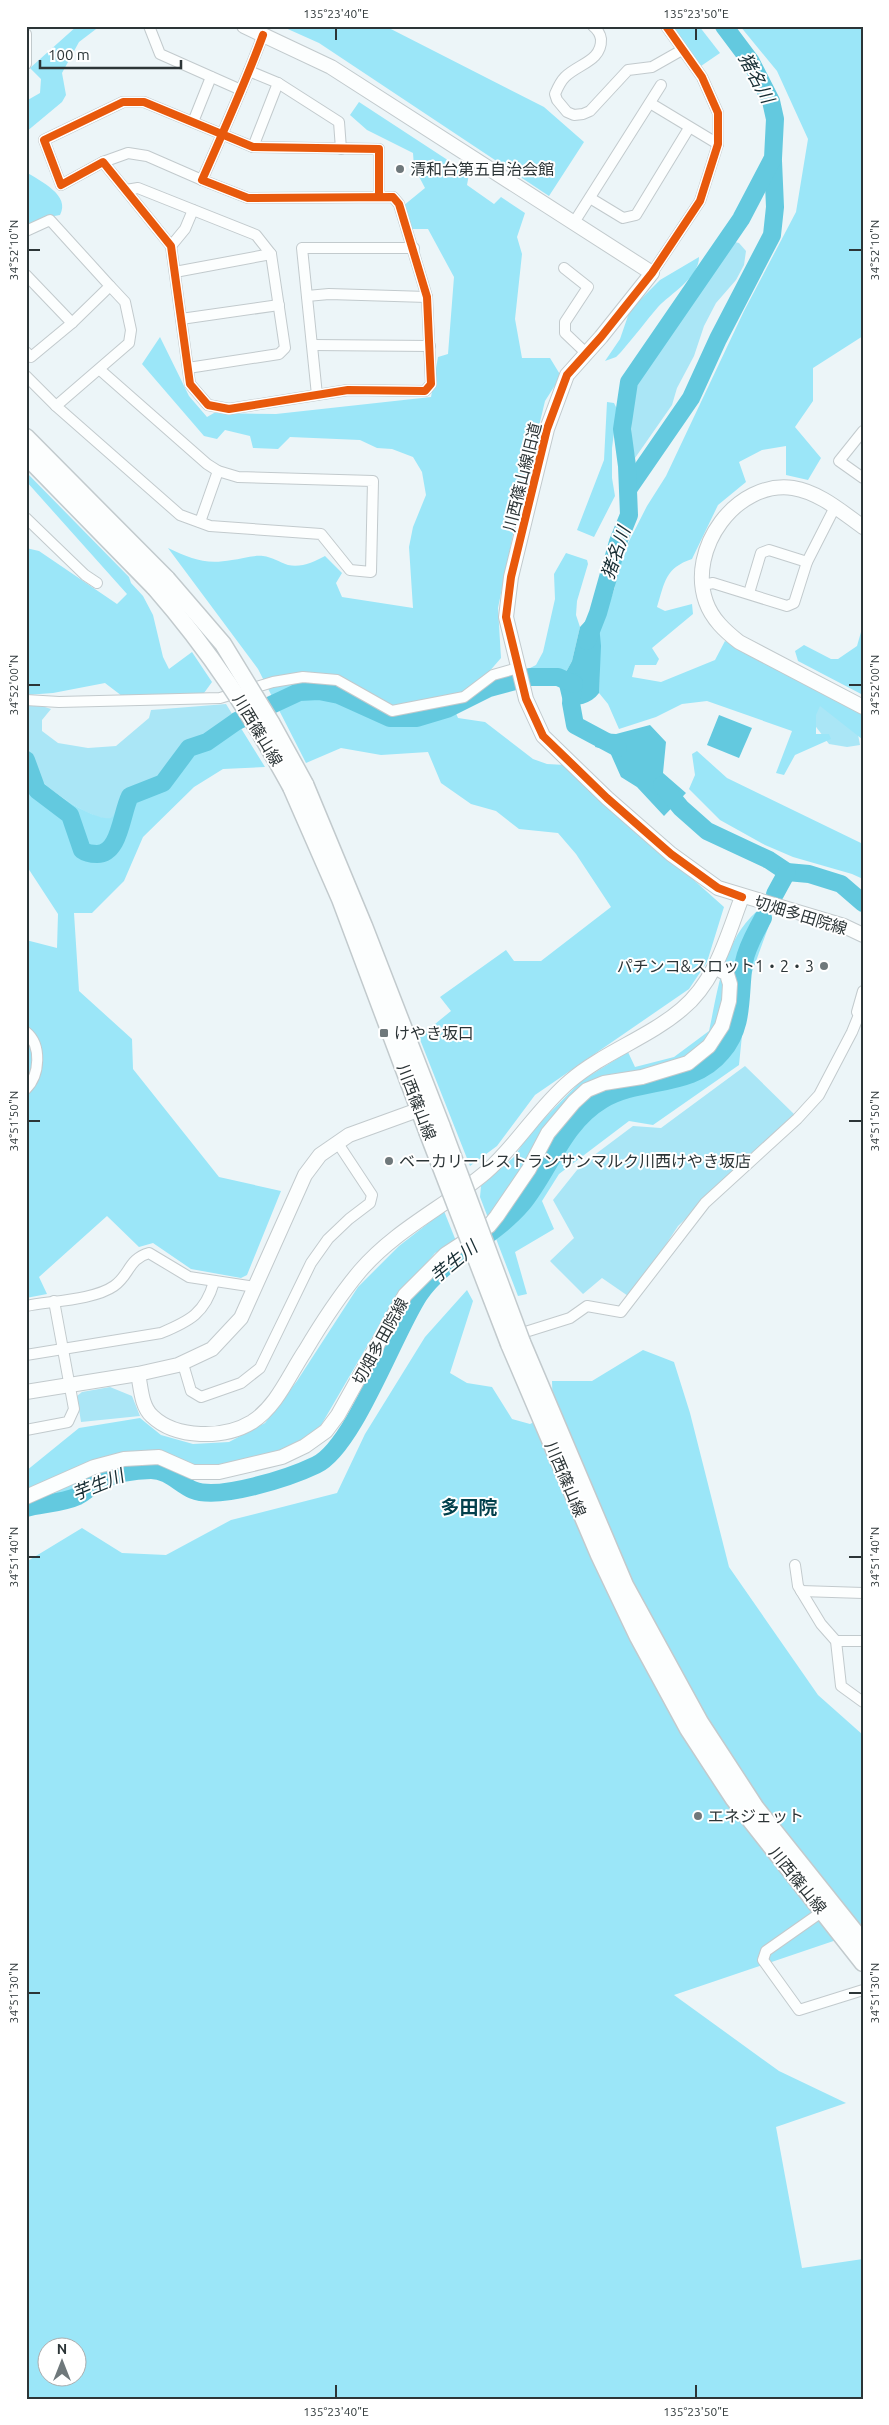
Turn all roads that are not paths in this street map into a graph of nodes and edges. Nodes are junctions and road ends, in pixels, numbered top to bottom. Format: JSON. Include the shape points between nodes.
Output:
{"nodes":[{"id":1,"x":149,"y":26,"type":"edge"},
{"id":2,"x":244,"y":26,"type":"edge"},
{"id":3,"x":593,"y":26,"type":"edge"},
{"id":4,"x":666,"y":26,"type":"edge"},
{"id":5,"x":26,"y":34,"type":"edge"},
{"id":6,"x":262,"y":35,"type":"junction"},
{"id":7,"x":682,"y":50,"type":"junction"},
{"id":8,"x":26,"y":64,"type":"edge"},
{"id":9,"x":250,"y":71,"type":"junction"},
{"id":10,"x":211,"y":77,"type":"junction"},
{"id":11,"x":278,"y":83,"type":"junction"},
{"id":12,"x":661,"y":85,"type":"dead end"},
{"id":13,"x":241,"y":90,"type":"junction"},
{"id":14,"x":650,"y":103,"type":"junction"},
{"id":15,"x":193,"y":122,"type":"junction"},
{"id":16,"x":689,"y":128,"type":"junction"},
{"id":17,"x":222,"y":134,"type":"junction"},
{"id":18,"x":718,"y":144,"type":"junction"},
{"id":19,"x":253,"y":147,"type":"junction"},
{"id":20,"x":341,"y":149,"type":"junction"},
{"id":21,"x":104,"y":162,"type":"junction"},
{"id":22,"x":202,"y":180,"type":"junction"},
{"id":23,"x":126,"y":190,"type":"junction"},
{"id":24,"x":379,"y":197,"type":"junction"},
{"id":25,"x":590,"y":198,"type":"junction"},
{"id":26,"x":194,"y":210,"type":"junction"},
{"id":27,"x":573,"y":224,"type":"junction"},
{"id":28,"x":26,"y":231,"type":"edge"},
{"id":29,"x":171,"y":246,"type":"junction"},
{"id":30,"x":414,"y":248,"type":"junction"},
{"id":31,"x":272,"y":254,"type":"junction"},
{"id":32,"x":564,"y":268,"type":"dead end"},
{"id":33,"x":175,"y":272,"type":"junction"},
{"id":34,"x":652,"y":273,"type":"junction"},
{"id":35,"x":26,"y":275,"type":"edge"},
{"id":36,"x":110,"y":286,"type":"junction"},
{"id":37,"x":307,"y":296,"type":"junction"},
{"id":38,"x":427,"y":297,"type":"junction"},
{"id":39,"x":279,"y":305,"type":"junction"},
{"id":40,"x":181,"y":319,"type":"junction"},
{"id":41,"x":72,"y":323,"type":"junction"},
{"id":42,"x":313,"y":345,"type":"junction"},
{"id":43,"x":430,"y":346,"type":"junction"},
{"id":44,"x":586,"y":353,"type":"junction"},
{"id":45,"x":28,"y":357,"type":"edge"},
{"id":46,"x":188,"y":368,"type":"junction"},
{"id":47,"x":99,"y":369,"type":"junction"},
{"id":48,"x":26,"y":376,"type":"edge"},
{"id":49,"x":317,"y":395,"type":"junction"},
{"id":50,"x":56,"y":406,"type":"junction"},
{"id":51,"x":863,"y":431,"type":"edge"},
{"id":52,"x":26,"y":437,"type":"edge"},
{"id":53,"x":26,"y":456,"type":"edge"},
{"id":54,"x":218,"y":471,"type":"junction"},
{"id":55,"x":863,"y":478,"type":"edge"},
{"id":56,"x":835,"y":507,"type":"junction"},
{"id":57,"x":26,"y":518,"type":"edge"},
{"id":58,"x":200,"y":522,"type":"junction"},
{"id":59,"x":863,"y":527,"type":"edge"},
{"id":60,"x":807,"y":562,"type":"junction"},
{"id":61,"x":97,"y":583,"type":"dead end"},
{"id":62,"x":162,"y":584,"type":"junction"},
{"id":63,"x":703,"y":585,"type":"junction"},
{"id":64,"x":749,"y":593,"type":"junction"},
{"id":65,"x":520,"y":676,"type":"junction"},
{"id":66,"x":26,"y":700,"type":"edge"},
{"id":67,"x":863,"y":707,"type":"edge"},
{"id":68,"x":742,"y":897,"type":"junction"},
{"id":69,"x":863,"y":935,"type":"edge"},
{"id":70,"x":715,"y":967,"type":"junction"},
{"id":71,"x":863,"y":991,"type":"edge"},
{"id":72,"x":863,"y":1006,"type":"edge"},
{"id":73,"x":26,"y":1032,"type":"edge"},
{"id":74,"x":852,"y":1032,"type":"junction"},
{"id":75,"x":26,"y":1089,"type":"edge"},
{"id":76,"x":426,"y":1107,"type":"junction"},
{"id":77,"x":337,"y":1142,"type":"junction"},
{"id":78,"x":214,"y":1282,"type":"junction"},
{"id":79,"x":255,"y":1287,"type":"junction"},
{"id":80,"x":54,"y":1301,"type":"junction"},
{"id":81,"x":26,"y":1306,"type":"edge"},
{"id":82,"x":517,"y":1340,"type":"junction"},
{"id":83,"x":64,"y":1348,"type":"junction"},
{"id":84,"x":26,"y":1355,"type":"edge"},
{"id":85,"x":183,"y":1364,"type":"junction"},
{"id":86,"x":138,"y":1374,"type":"junction"},
{"id":87,"x":70,"y":1384,"type":"junction"},
{"id":88,"x":26,"y":1392,"type":"edge"},
{"id":89,"x":26,"y":1430,"type":"edge"},
{"id":90,"x":26,"y":1497,"type":"edge"},
{"id":91,"x":795,"y":1565,"type":"dead end"},
{"id":92,"x":801,"y":1591,"type":"junction"},
{"id":93,"x":863,"y":1594,"type":"edge"},
{"id":94,"x":836,"y":1641,"type":"junction"},
{"id":95,"x":863,"y":1641,"type":"edge"},
{"id":96,"x":863,"y":1702,"type":"edge"},
{"id":97,"x":823,"y":1911,"type":"junction"},
{"id":98,"x":863,"y":1942,"type":"edge"},
{"id":99,"x":863,"y":1963,"type":"edge"},
{"id":100,"x":863,"y":1990,"type":"edge"}],
"edges":[{"from":1,"to":10,"type":"street","via":[[160,54]]},
{"from":2,"to":6,"type":"street"},
{"from":3,"to":7,"type":"street","via":[[600,36],[598,53],[565,76],[556,94],[560,105],[574,115],[590,111],[628,70],[652,66]]},
{"from":4,"to":7,"type":"street","name":"川西篠山線旧道"},
{"from":5,"to":8,"type":"street"},
{"from":6,"to":9,"type":"street"},
{"from":6,"to":27,"type":"street","via":[[331,67]]},
{"from":7,"to":18,"type":"street","name":"川西篠山線旧道","via":[[702,77],[718,113]]},
{"from":9,"to":11,"type":"street"},
{"from":9,"to":13,"type":"street"},
{"from":10,"to":13,"type":"street"},
{"from":10,"to":15,"type":"street"},
{"from":11,"to":19,"type":"street"},
{"from":11,"to":20,"type":"street","via":[[339,122]]},
{"from":12,"to":14,"type":"street"},
{"from":13,"to":17,"type":"street"},
{"from":14,"to":16,"type":"street"},
{"from":14,"to":25,"type":"street"},
{"from":15,"to":17,"type":"street"},
{"from":15,"to":21,"type":"street","via":[[144,102],[123,102],[44,140],[61,185]]},
{"from":16,"to":18,"type":"street"},
{"from":16,"to":25,"type":"street","via":[[636,215],[623,218]]},
{"from":17,"to":19,"type":"street"},
{"from":17,"to":22,"type":"street"},
{"from":18,"to":34,"type":"street","name":"川西篠山線旧道","via":[[700,202]]},
{"from":19,"to":20,"type":"street"},
{"from":20,"to":24,"type":"street","via":[[379,149]]},
{"from":21,"to":22,"type":"street","via":[[128,153],[146,156]]},
{"from":21,"to":23,"type":"street"},
{"from":22,"to":24,"type":"street","via":[[248,198]]},
{"from":23,"to":26,"type":"street","via":[[138,188]]},
{"from":23,"to":29,"type":"street"},
{"from":24,"to":30,"type":"street","via":[[393,197],[399,204]]},
{"from":25,"to":27,"type":"street"},
{"from":26,"to":29,"type":"street","via":[[185,229]]},
{"from":26,"to":31,"type":"street","via":[[256,236]]},
{"from":27,"to":34,"type":"street"},
{"from":28,"to":36,"type":"street","via":[[50,220]]},
{"from":29,"to":33,"type":"street"},
{"from":30,"to":37,"type":"street","via":[[302,248]]},
{"from":30,"to":38,"type":"street"},
{"from":31,"to":33,"type":"street"},
{"from":31,"to":39,"type":"street"},
{"from":32,"to":44,"type":"street","via":[[588,287],[565,322],[565,333]]},
{"from":33,"to":40,"type":"street"},
{"from":34,"to":44,"type":"street","name":"川西篠山線旧道"},
{"from":35,"to":41,"type":"street"},
{"from":36,"to":41,"type":"street"},
{"from":36,"to":47,"type":"street","via":[[125,302],[131,330],[129,343]]},
{"from":37,"to":38,"type":"street"},
{"from":37,"to":42,"type":"street"},
{"from":38,"to":43,"type":"street"},
{"from":39,"to":40,"type":"street"},
{"from":39,"to":46,"type":"street","via":[[285,348],[279,354]]},
{"from":40,"to":46,"type":"street"},
{"from":41,"to":45,"type":"street"},
{"from":42,"to":43,"type":"street"},
{"from":42,"to":49,"type":"street"},
{"from":43,"to":49,"type":"street","via":[[431,384],[425,391],[348,390]]},
{"from":44,"to":65,"type":"street","name":"川西篠山線旧道","via":[[567,375],[547,429],[511,577],[506,617]]},
{"from":46,"to":49,"type":"street","via":[[190,384],[208,405],[229,409]]},
{"from":47,"to":50,"type":"street"},
{"from":47,"to":54,"type":"street"},
{"from":48,"to":50,"type":"street"},
{"from":50,"to":58,"type":"street","via":[[180,515]]},
{"from":51,"to":55,"type":"street","via":[[839,461]]},
{"from":52,"to":62,"type":"main road","name":"川西篠山線"},
{"from":53,"to":62,"type":"main road","name":"川西篠山線","via":[[117,547]]},
{"from":54,"to":58,"type":"street"},
{"from":54,"to":58,"type":"street","via":[[238,477],[373,481],[370,572],[350,570],[321,534],[210,526]]},
{"from":56,"to":59,"type":"street"},
{"from":56,"to":60,"type":"street"},
{"from":56,"to":63,"type":"street","via":[[806,491],[793,488],[766,490],[741,501],[724,518],[710,544],[703,568]]},
{"from":57,"to":61,"type":"street"},
{"from":60,"to":64,"type":"street","via":[[769,550],[761,553]]},
{"from":60,"to":64,"type":"street","via":[[794,603],[787,606]]},
{"from":62,"to":76,"type":"main road","name":"川西篠山線","bridge":true,"via":[[223,644],[272,724],[364,926]]},
{"from":63,"to":64,"type":"street","via":[[713,583]]},
{"from":63,"to":67,"type":"street","via":[[705,601],[724,630],[739,642]]},
{"from":65,"to":66,"type":"street","via":[[493,675],[464,697],[392,711],[337,680],[303,677],[273,682],[220,698]]},
{"from":65,"to":68,"type":"street","name":"川西篠山線旧道","via":[[526,699],[543,736],[671,854],[718,888]]},
{"from":68,"to":69,"type":"street","name":"切畑多田院線","via":[[844,926]]},
{"from":68,"to":70,"type":"street","name":"切畑多田院線"},
{"from":70,"to":86,"type":"street","via":[[683,1009],[570,1082],[543,1107],[504,1156],[484,1174],[384,1247],[360,1271],[278,1395],[252,1422],[228,1432],[203,1435],[182,1432],[152,1416],[144,1403]]},
{"from":70,"to":90,"type":"street","name":"切畑多田院線","via":[[727,974],[729,1001],[722,1026],[709,1046],[688,1063],[642,1077],[604,1083],[587,1090],[574,1102],[548,1133],[530,1170],[489,1226],[446,1254],[405,1295],[326,1431],[306,1446],[282,1457],[219,1472],[194,1472],[159,1457],[124,1459],[94,1467]]},
{"from":71,"to":74,"type":"street"},
{"from":72,"to":74,"type":"street"},
{"from":73,"to":75,"type":"street","via":[[30,1034],[38,1056],[32,1083]]},
{"from":74,"to":82,"type":"street","via":[[819,1095],[705,1203],[621,1312],[587,1306],[570,1318]]},
{"from":76,"to":77,"type":"street"},
{"from":76,"to":82,"type":"main road","name":"川西篠山線","bridge":true},
{"from":77,"to":79,"type":"street","via":[[320,1155],[305,1175]]},
{"from":77,"to":85,"type":"street","via":[[372,1195],[370,1203],[328,1239],[311,1264],[260,1368],[241,1382],[201,1396],[191,1392]]},
{"from":78,"to":79,"type":"street"},
{"from":78,"to":80,"type":"street","via":[[189,1277],[149,1253],[138,1256],[114,1286],[100,1293]]},
{"from":78,"to":83,"type":"street","via":[[209,1298],[198,1313],[181,1325],[161,1332]]},
{"from":79,"to":85,"type":"street","via":[[232,1330],[212,1350]]},
{"from":80,"to":81,"type":"street"},
{"from":80,"to":83,"type":"street"},
{"from":82,"to":97,"type":"main road","name":"川西篠山線","via":[[599,1554],[638,1637],[688,1729],[733,1798]]},
{"from":82,"to":98,"type":"main road","name":"川西篠山線","via":[[624,1585],[700,1722],[756,1808]]},
{"from":83,"to":84,"type":"street"},
{"from":83,"to":87,"type":"street"},
{"from":85,"to":86,"type":"street"},
{"from":86,"to":87,"type":"street"},
{"from":87,"to":88,"type":"street"},
{"from":87,"to":89,"type":"street","via":[[74,1409],[68,1422]]},
{"from":91,"to":92,"type":"street"},
{"from":92,"to":93,"type":"street"},
{"from":92,"to":94,"type":"street"},
{"from":94,"to":95,"type":"street"},
{"from":94,"to":96,"type":"street","via":[[841,1686]]},
{"from":97,"to":99,"type":"main road","name":"川西篠山線"},
{"from":97,"to":100,"type":"street","via":[[766,1951],[763,1960],[799,2010]]}]}
